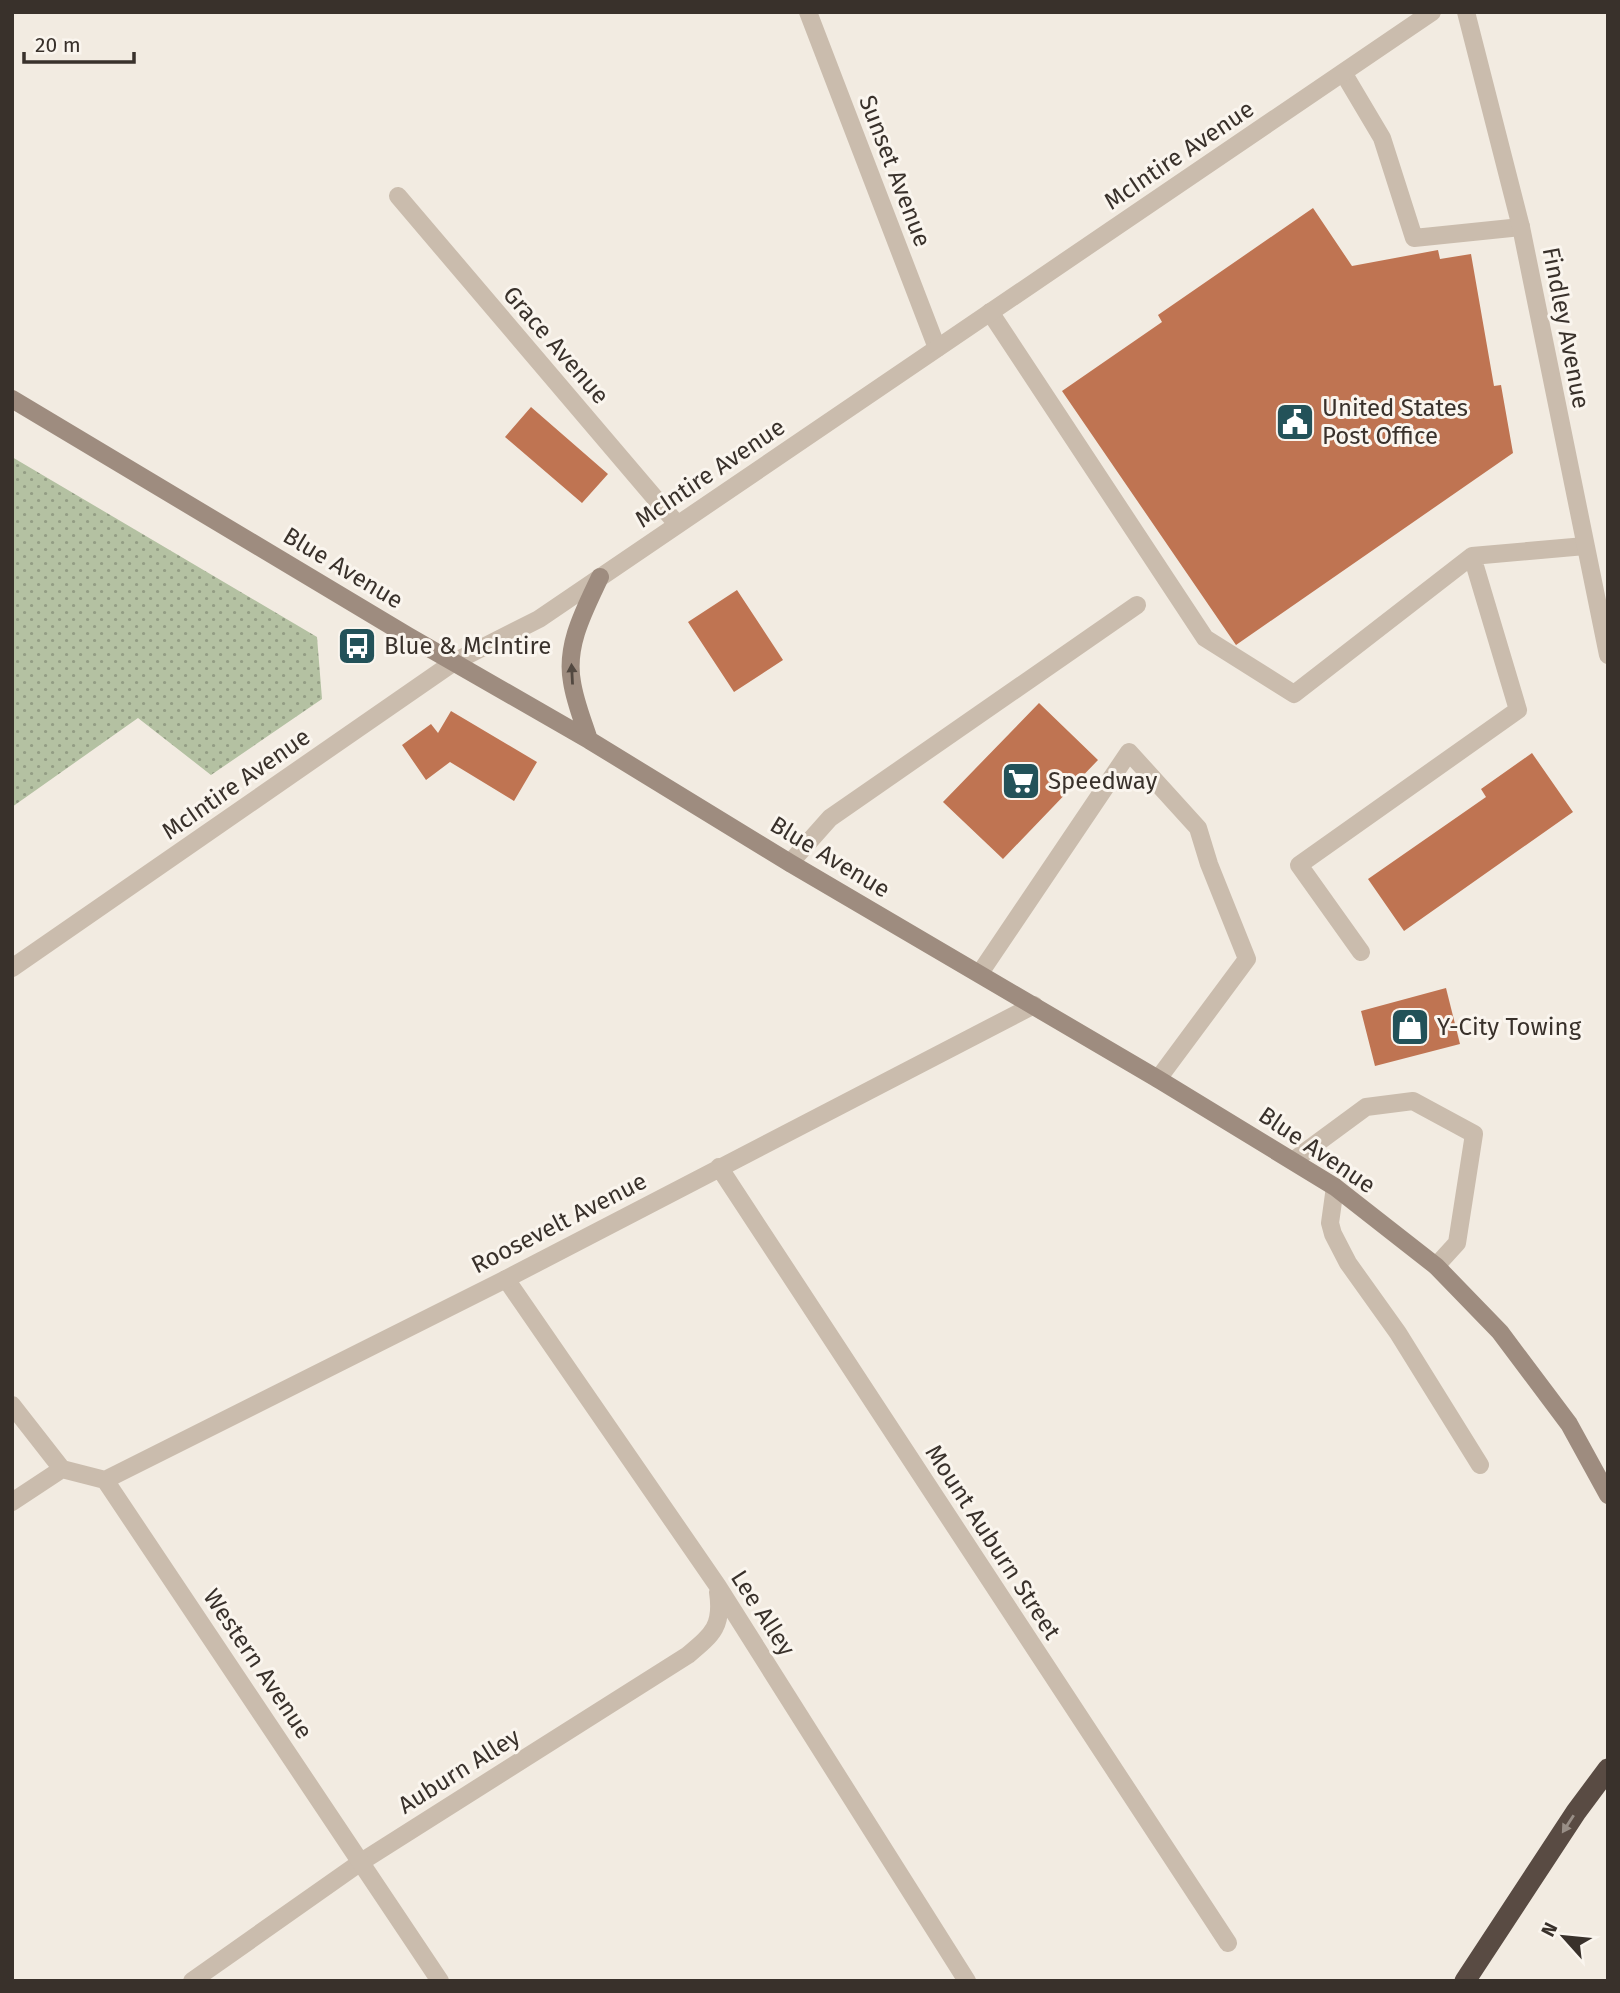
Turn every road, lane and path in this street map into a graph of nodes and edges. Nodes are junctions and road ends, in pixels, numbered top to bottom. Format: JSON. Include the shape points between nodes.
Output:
{"nodes":[{"id":1,"x":808,"y":12,"type":"edge"},
{"id":2,"x":1432,"y":12,"type":"edge"},
{"id":3,"x":1466,"y":12,"type":"edge"},
{"id":4,"x":1344,"y":74,"type":"junction"},
{"id":5,"x":398,"y":196,"type":"dead end"},
{"id":6,"x":1521,"y":227,"type":"junction"},
{"id":7,"x":990,"y":312,"type":"junction"},
{"id":8,"x":937,"y":348,"type":"junction"},
{"id":9,"x":12,"y":399,"type":"edge"},
{"id":10,"x":677,"y":524,"type":"junction"},
{"id":11,"x":1585,"y":546,"type":"junction"},
{"id":12,"x":1472,"y":556,"type":"junction"},
{"id":13,"x":600,"y":577,"type":"junction"},
{"id":14,"x":1137,"y":605,"type":"dead end"},
{"id":15,"x":1607,"y":648,"type":"edge"},
{"id":16,"x":453,"y":662,"type":"junction"},
{"id":17,"x":589,"y":740,"type":"junction"},
{"id":18,"x":790,"y":863,"type":"junction"},
{"id":19,"x":1361,"y":952,"type":"dead end"},
{"id":20,"x":12,"y":968,"type":"edge"},
{"id":21,"x":980,"y":973,"type":"junction"},
{"id":22,"x":1034,"y":1005,"type":"junction"},
{"id":23,"x":1158,"y":1079,"type":"junction"},
{"id":24,"x":1294,"y":1160,"type":"junction"},
{"id":25,"x":719,"y":1167,"type":"junction"},
{"id":26,"x":1335,"y":1187,"type":"junction"},
{"id":27,"x":1436,"y":1266,"type":"junction"},
{"id":28,"x":506,"y":1279,"type":"junction"},
{"id":29,"x":12,"y":1405,"type":"edge"},
{"id":30,"x":1480,"y":1465,"type":"dead end"},
{"id":31,"x":62,"y":1469,"type":"junction"},
{"id":32,"x":105,"y":1479,"type":"junction"},
{"id":33,"x":1608,"y":1495,"type":"edge"},
{"id":34,"x":12,"y":1502,"type":"edge"},
{"id":35,"x":717,"y":1585,"type":"junction"},
{"id":36,"x":1608,"y":1769,"type":"edge"},
{"id":37,"x":361,"y":1862,"type":"junction"},
{"id":38,"x":1228,"y":1943,"type":"dead end"},
{"id":39,"x":192,"y":1981,"type":"edge"},
{"id":40,"x":440,"y":1981,"type":"edge"},
{"id":41,"x":967,"y":1981,"type":"edge"},
{"id":42,"x":1465,"y":1981,"type":"edge"}],
"edges":[{"from":1,"to":8,"type":"street","name":"Sunset Avenue"},
{"from":2,"to":4,"type":"street","name":"McIntire Avenue"},
{"from":3,"to":6,"type":"street","name":"Findley Avenue"},
{"from":4,"to":6,"type":"street","via":[[1382,138],[1413,238]]},
{"from":4,"to":7,"type":"street","name":"McIntire Avenue"},
{"from":5,"to":10,"type":"street","name":"Grace Avenue"},
{"from":6,"to":11,"type":"street","name":"Findley Avenue"},
{"from":7,"to":8,"type":"street","name":"McIntire Avenue"},
{"from":7,"to":12,"type":"street","via":[[1205,639],[1294,694]]},
{"from":8,"to":10,"type":"street","name":"McIntire Avenue"},
{"from":9,"to":16,"type":"main road","name":"Blue Avenue"},
{"from":10,"to":13,"type":"street","name":"McIntire Avenue"},
{"from":11,"to":12,"type":"street"},
{"from":11,"to":15,"type":"street","name":"Findley Avenue"},
{"from":12,"to":19,"type":"street","via":[[1518,709],[1299,865]]},
{"from":13,"to":16,"type":"street","name":"McIntire Avenue","via":[[539,619]]},
{"from":17,"to":13,"type":"main road","one_way":true,"via":[[571,679],[572,649]]},
{"from":14,"to":18,"type":"street","via":[[830,818]]},
{"from":16,"to":17,"type":"main road","name":"Blue Avenue"},
{"from":16,"to":20,"type":"street","name":"McIntire Avenue"},
{"from":17,"to":18,"type":"main road","name":"Blue Avenue"},
{"from":18,"to":21,"type":"main road","name":"Blue Avenue"},
{"from":21,"to":22,"type":"main road","name":"Blue Avenue"},
{"from":21,"to":23,"type":"street","via":[[1129,752],[1198,828],[1247,959]]},
{"from":22,"to":23,"type":"main road","name":"Blue Avenue"},
{"from":22,"to":25,"type":"street","name":"Roosevelt Avenue"},
{"from":23,"to":24,"type":"main road","name":"Blue Avenue"},
{"from":24,"to":26,"type":"main road","name":"Blue Avenue"},
{"from":24,"to":27,"type":"street","via":[[1366,1107],[1413,1101],[1474,1134],[1457,1243]]},
{"from":25,"to":28,"type":"street","name":"Roosevelt Avenue"},
{"from":25,"to":38,"type":"street","name":"Mount Auburn Street"},
{"from":26,"to":27,"type":"main road","name":"Blue Avenue"},
{"from":26,"to":30,"type":"street","via":[[1330,1223],[1348,1263],[1398,1333]]},
{"from":27,"to":33,"type":"main road","name":"Blue Avenue","via":[[1500,1332],[1569,1424]]},
{"from":28,"to":32,"type":"street","name":"Roosevelt Avenue"},
{"from":28,"to":35,"type":"street","name":"Lee Alley"},
{"from":29,"to":31,"type":"street"},
{"from":31,"to":32,"type":"street"},
{"from":31,"to":34,"type":"street"},
{"from":32,"to":37,"type":"street","name":"Western Avenue"},
{"from":35,"to":37,"type":"street","name":"Auburn Alley","via":[[721,1611],[713,1634],[688,1655]]},
{"from":35,"to":41,"type":"street","name":"Lee Alley"},
{"from":36,"to":42,"type":"highway","one_way":true},
{"from":37,"to":39,"type":"street","name":"Auburn Alley"},
{"from":37,"to":40,"type":"street","name":"Western Avenue"}]}
